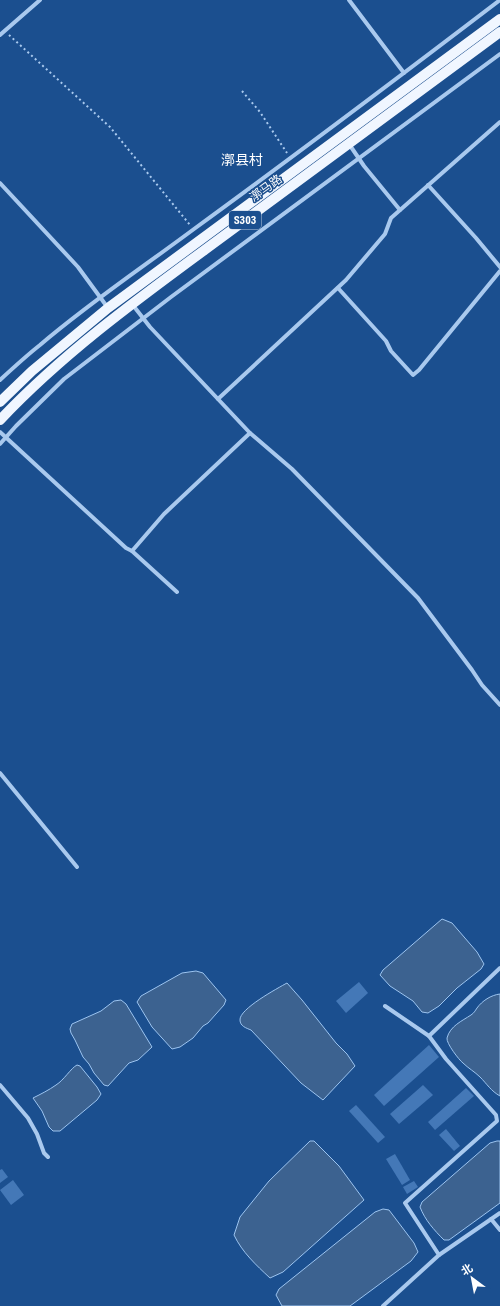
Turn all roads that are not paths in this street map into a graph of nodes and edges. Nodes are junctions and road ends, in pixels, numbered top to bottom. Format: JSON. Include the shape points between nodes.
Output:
{"nodes":[{"id":1,"x":40,"y":0,"type":"edge"},
{"id":2,"x":350,"y":0,"type":"edge"},
{"id":3,"x":500,"y":0,"type":"edge"},
{"id":4,"x":500,"y":18,"type":"edge"},
{"id":5,"x":500,"y":32,"type":"edge"},
{"id":6,"x":0,"y":35,"type":"edge"},
{"id":7,"x":500,"y":54,"type":"edge"},
{"id":8,"x":404,"y":73,"type":"junction"},
{"id":9,"x":500,"y":122,"type":"edge"},
{"id":10,"x":349,"y":144,"type":"junction"},
{"id":11,"x":359,"y":158,"type":"junction"},
{"id":12,"x":0,"y":183,"type":"edge"},
{"id":13,"x":428,"y":185,"type":"junction"},
{"id":14,"x":400,"y":210,"type":"junction"},
{"id":15,"x":500,"y":267,"type":"edge"},
{"id":16,"x":500,"y":271,"type":"edge"},
{"id":17,"x":338,"y":288,"type":"junction"},
{"id":18,"x":100,"y":297,"type":"junction"},
{"id":19,"x":132,"y":304,"type":"junction"},
{"id":20,"x":108,"y":308,"type":"junction"},
{"id":21,"x":114,"y":317,"type":"junction"},
{"id":22,"x":143,"y":318,"type":"junction"},
{"id":23,"x":0,"y":380,"type":"edge"},
{"id":24,"x":218,"y":399,"type":"junction"},
{"id":25,"x":0,"y":402,"type":"edge"},
{"id":26,"x":0,"y":420,"type":"edge"},
{"id":27,"x":0,"y":432,"type":"edge"},
{"id":28,"x":250,"y":433,"type":"junction"},
{"id":29,"x":6,"y":438,"type":"junction"},
{"id":30,"x":0,"y":444,"type":"edge"},
{"id":31,"x":132,"y":551,"type":"junction"},
{"id":32,"x":177,"y":592,"type":"dead end"},
{"id":33,"x":500,"y":705,"type":"edge"},
{"id":34,"x":0,"y":773,"type":"edge"},
{"id":35,"x":77,"y":867,"type":"dead end"},
{"id":36,"x":500,"y":968,"type":"edge"},
{"id":37,"x":385,"y":1006,"type":"dead end"},
{"id":38,"x":429,"y":1036,"type":"junction"},
{"id":39,"x":0,"y":1085,"type":"edge"},
{"id":40,"x":497,"y":1121,"type":"junction"},
{"id":41,"x":500,"y":1125,"type":"edge"},
{"id":42,"x":48,"y":1157,"type":"dead end"},
{"id":43,"x":500,"y":1213,"type":"edge"},
{"id":44,"x":491,"y":1219,"type":"junction"},
{"id":45,"x":500,"y":1230,"type":"edge"},
{"id":46,"x":440,"y":1255,"type":"junction"},
{"id":47,"x":383,"y":1306,"type":"edge"}],
"edges":[{"from":1,"to":6,"type":"street"},
{"from":2,"to":8,"type":"street"},
{"from":3,"to":8,"type":"street"},
{"from":4,"to":20,"type":"main road","name":"漷马路","number":"S303"},
{"from":5,"to":10,"type":"main road","name":"漷马路","number":"S303"},
{"from":7,"to":11,"type":"street"},
{"from":8,"to":18,"type":"street"},
{"from":9,"to":13,"type":"street"},
{"from":10,"to":11,"type":"street"},
{"from":10,"to":19,"type":"main road","name":"漷马路","number":"S303"},
{"from":11,"to":14,"type":"street"},
{"from":11,"to":22,"type":"street"},
{"from":12,"to":18,"type":"street","via":[[78,267]]},
{"from":13,"to":14,"type":"street"},
{"from":13,"to":15,"type":"street"},
{"from":14,"to":17,"type":"street","via":[[392,218],[385,234]]},
{"from":16,"to":17,"type":"street","via":[[414,375]]},
{"from":17,"to":24,"type":"street"},
{"from":18,"to":20,"type":"street"},
{"from":18,"to":23,"type":"street"},
{"from":19,"to":21,"type":"main road","name":"漷马路","number":"S303"},
{"from":19,"to":22,"type":"street"},
{"from":20,"to":21,"type":"street"},
{"from":20,"to":25,"type":"main road","name":"漷马路","number":"S303","via":[[32,371]]},
{"from":21,"to":26,"type":"main road","name":"漷马路","number":"S303","via":[[43,378]]},
{"from":22,"to":24,"type":"street"},
{"from":22,"to":29,"type":"street","via":[[64,379]]},
{"from":24,"to":28,"type":"street"},
{"from":27,"to":29,"type":"street"},
{"from":28,"to":31,"type":"street","via":[[164,514]]},
{"from":28,"to":33,"type":"street","via":[[292,469],[418,598],[482,685]]},
{"from":29,"to":30,"type":"street"},
{"from":29,"to":31,"type":"street"},
{"from":31,"to":32,"type":"street"},
{"from":34,"to":35,"type":"street"},
{"from":36,"to":38,"type":"street"},
{"from":37,"to":38,"type":"street"},
{"from":38,"to":40,"type":"street","via":[[496,1115]]},
{"from":39,"to":42,"type":"street","via":[[28,1118]]},
{"from":40,"to":41,"type":"street"},
{"from":40,"to":46,"type":"street","via":[[405,1203]]},
{"from":43,"to":44,"type":"street"},
{"from":44,"to":45,"type":"street"},
{"from":44,"to":46,"type":"street"},
{"from":46,"to":47,"type":"street"}]}
